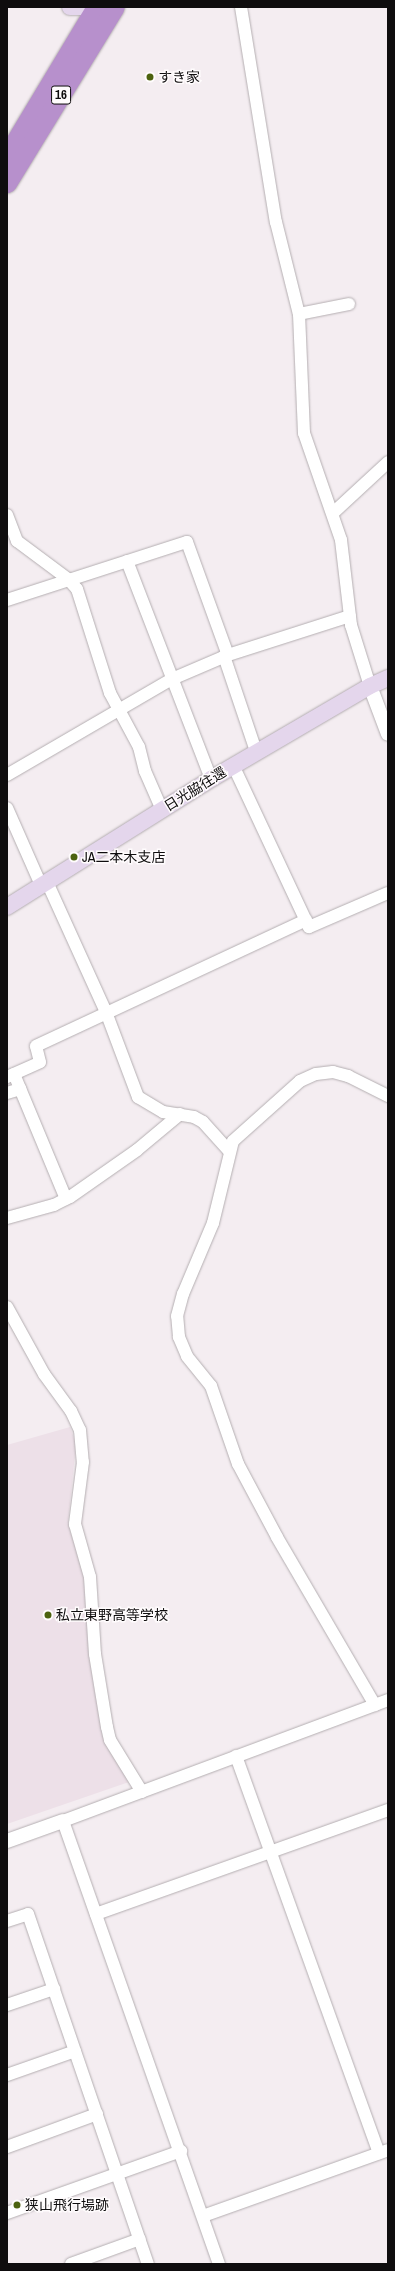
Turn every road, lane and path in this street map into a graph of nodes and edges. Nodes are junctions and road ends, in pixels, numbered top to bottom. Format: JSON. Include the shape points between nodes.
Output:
{"nodes":[{"id":1,"x":70,"y":7,"type":"edge"},
{"id":2,"x":87,"y":7,"type":"edge"},
{"id":3,"x":96,"y":7,"type":"edge"},
{"id":4,"x":115,"y":7,"type":"edge"},
{"id":5,"x":241,"y":7,"type":"edge"},
{"id":6,"x":7,"y":155,"type":"edge"},
{"id":7,"x":7,"y":183,"type":"edge"},
{"id":8,"x":349,"y":304,"type":"dead end"},
{"id":9,"x":299,"y":314,"type":"junction"},
{"id":10,"x":388,"y":462,"type":"edge"},
{"id":11,"x":333,"y":514,"type":"junction"},
{"id":12,"x":7,"y":515,"type":"edge"},
{"id":13,"x":127,"y":561,"type":"junction"},
{"id":14,"x":68,"y":579,"type":"junction"},
{"id":15,"x":7,"y":600,"type":"edge"},
{"id":16,"x":350,"y":616,"type":"junction"},
{"id":17,"x":226,"y":656,"type":"junction"},
{"id":18,"x":388,"y":678,"type":"edge"},
{"id":19,"x":172,"y":679,"type":"junction"},
{"id":20,"x":370,"y":686,"type":"junction"},
{"id":21,"x":119,"y":710,"type":"junction"},
{"id":22,"x":388,"y":734,"type":"edge"},
{"id":23,"x":256,"y":751,"type":"junction"},
{"id":24,"x":233,"y":765,"type":"junction"},
{"id":25,"x":7,"y":775,"type":"edge"},
{"id":26,"x":211,"y":779,"type":"junction"},
{"id":27,"x":7,"y":808,"type":"edge"},
{"id":28,"x":162,"y":810,"type":"junction"},
{"id":29,"x":44,"y":884,"type":"junction"},
{"id":30,"x":388,"y":893,"type":"edge"},
{"id":31,"x":7,"y":907,"type":"edge"},
{"id":32,"x":306,"y":920,"type":"junction"},
{"id":33,"x":106,"y":1012,"type":"junction"},
{"id":34,"x":10,"y":1075,"type":"edge"},
{"id":35,"x":20,"y":1089,"type":"junction"},
{"id":36,"x":7,"y":1093,"type":"edge"},
{"id":37,"x":388,"y":1096,"type":"edge"},
{"id":38,"x":180,"y":1114,"type":"junction"},
{"id":39,"x":230,"y":1152,"type":"junction"},
{"id":40,"x":66,"y":1199,"type":"junction"},
{"id":41,"x":7,"y":1218,"type":"edge"},
{"id":42,"x":7,"y":1307,"type":"edge"},
{"id":43,"x":388,"y":1700,"type":"edge"},
{"id":44,"x":375,"y":1705,"type":"junction"},
{"id":45,"x":236,"y":1756,"type":"junction"},
{"id":46,"x":142,"y":1792,"type":"junction"},
{"id":47,"x":388,"y":1810,"type":"edge"},
{"id":48,"x":63,"y":1820,"type":"junction"},
{"id":49,"x":7,"y":1841,"type":"edge"},
{"id":50,"x":270,"y":1852,"type":"junction"},
{"id":51,"x":96,"y":1914,"type":"junction"},
{"id":52,"x":7,"y":1921,"type":"edge"},
{"id":53,"x":54,"y":1989,"type":"junction"},
{"id":54,"x":7,"y":2005,"type":"edge"},
{"id":55,"x":75,"y":2051,"type":"junction"},
{"id":56,"x":7,"y":2075,"type":"edge"},
{"id":57,"x":97,"y":2114,"type":"junction"},
{"id":58,"x":7,"y":2148,"type":"edge"},
{"id":59,"x":181,"y":2151,"type":"junction"},
{"id":60,"x":383,"y":2152,"type":"edge"},
{"id":61,"x":117,"y":2173,"type":"junction"},
{"id":62,"x":7,"y":2213,"type":"edge"},
{"id":63,"x":202,"y":2216,"type":"junction"},
{"id":64,"x":140,"y":2239,"type":"junction"},
{"id":65,"x":71,"y":2264,"type":"edge"},
{"id":66,"x":148,"y":2264,"type":"edge"},
{"id":67,"x":220,"y":2264,"type":"edge"}],
"edges":[{"from":1,"to":2,"type":"main road"},
{"from":3,"to":6,"type":"highway","number":"16"},
{"from":4,"to":7,"type":"highway","number":"16"},
{"from":5,"to":9,"type":"street","via":[[276,222]]},
{"from":8,"to":9,"type":"street"},
{"from":9,"to":11,"type":"street","via":[[304,433]]},
{"from":10,"to":11,"type":"street"},
{"from":11,"to":16,"type":"street","via":[[341,540]]},
{"from":12,"to":14,"type":"street","via":[[17,541]]},
{"from":13,"to":14,"type":"street"},
{"from":13,"to":17,"type":"street","via":[[187,542]]},
{"from":13,"to":19,"type":"street"},
{"from":14,"to":15,"type":"street"},
{"from":14,"to":21,"type":"street","via":[[77,589],[110,693]]},
{"from":16,"to":17,"type":"street"},
{"from":16,"to":20,"type":"street"},
{"from":17,"to":19,"type":"street"},
{"from":17,"to":23,"type":"street"},
{"from":18,"to":20,"type":"main road","name":"日光脇往還"},
{"from":19,"to":21,"type":"street"},
{"from":19,"to":26,"type":"street"},
{"from":20,"to":22,"type":"street"},
{"from":20,"to":23,"type":"main road","name":"日光脇往還"},
{"from":21,"to":25,"type":"street"},
{"from":21,"to":28,"type":"street","via":[[139,747],[144,771]]},
{"from":23,"to":24,"type":"main road","name":"日光脇往還"},
{"from":24,"to":26,"type":"main road","name":"日光脇往還"},
{"from":24,"to":32,"type":"street"},
{"from":26,"to":28,"type":"main road","name":"日光脇往還"},
{"from":27,"to":29,"type":"street"},
{"from":28,"to":29,"type":"main road","name":"日光脇往還"},
{"from":29,"to":31,"type":"main road","name":"日光脇往還"},
{"from":29,"to":33,"type":"street"},
{"from":30,"to":32,"type":"street","via":[[309,927]]},
{"from":32,"to":33,"type":"street"},
{"from":33,"to":34,"type":"street","via":[[36,1046],[40,1062]]},
{"from":33,"to":38,"type":"street","via":[[138,1097],[163,1112]]},
{"from":34,"to":35,"type":"street"},
{"from":35,"to":36,"type":"street"},
{"from":35,"to":40,"type":"street"},
{"from":37,"to":39,"type":"street","via":[[348,1076],[332,1072],[316,1074],[300,1081],[233,1141]]},
{"from":38,"to":39,"type":"street","via":[[203,1122]]},
{"from":38,"to":40,"type":"street","via":[[137,1150]]},
{"from":39,"to":44,"type":"street","via":[[213,1223],[177,1316],[179,1337],[187,1356],[211,1386],[241,1471]]},
{"from":40,"to":41,"type":"street"},
{"from":42,"to":46,"type":"street","via":[[44,1374],[71,1411],[80,1430],[82,1462],[75,1524],[90,1577],[95,1654],[107,1727],[110,1740]]},
{"from":43,"to":44,"type":"street"},
{"from":44,"to":45,"type":"street"},
{"from":45,"to":46,"type":"street"},
{"from":45,"to":50,"type":"street"},
{"from":46,"to":48,"type":"street"},
{"from":47,"to":50,"type":"street"},
{"from":48,"to":49,"type":"street"},
{"from":48,"to":51,"type":"street"},
{"from":50,"to":51,"type":"street"},
{"from":50,"to":60,"type":"street"},
{"from":51,"to":59,"type":"street"},
{"from":52,"to":53,"type":"street","via":[[28,1914]]},
{"from":53,"to":54,"type":"street"},
{"from":53,"to":55,"type":"street"},
{"from":55,"to":56,"type":"street"},
{"from":55,"to":57,"type":"street"},
{"from":57,"to":58,"type":"street"},
{"from":57,"to":61,"type":"street"},
{"from":59,"to":61,"type":"street"},
{"from":59,"to":63,"type":"street"},
{"from":60,"to":63,"type":"street"},
{"from":61,"to":62,"type":"street"},
{"from":61,"to":64,"type":"street"},
{"from":63,"to":67,"type":"street"},
{"from":64,"to":65,"type":"street"},
{"from":64,"to":66,"type":"street"}]}
